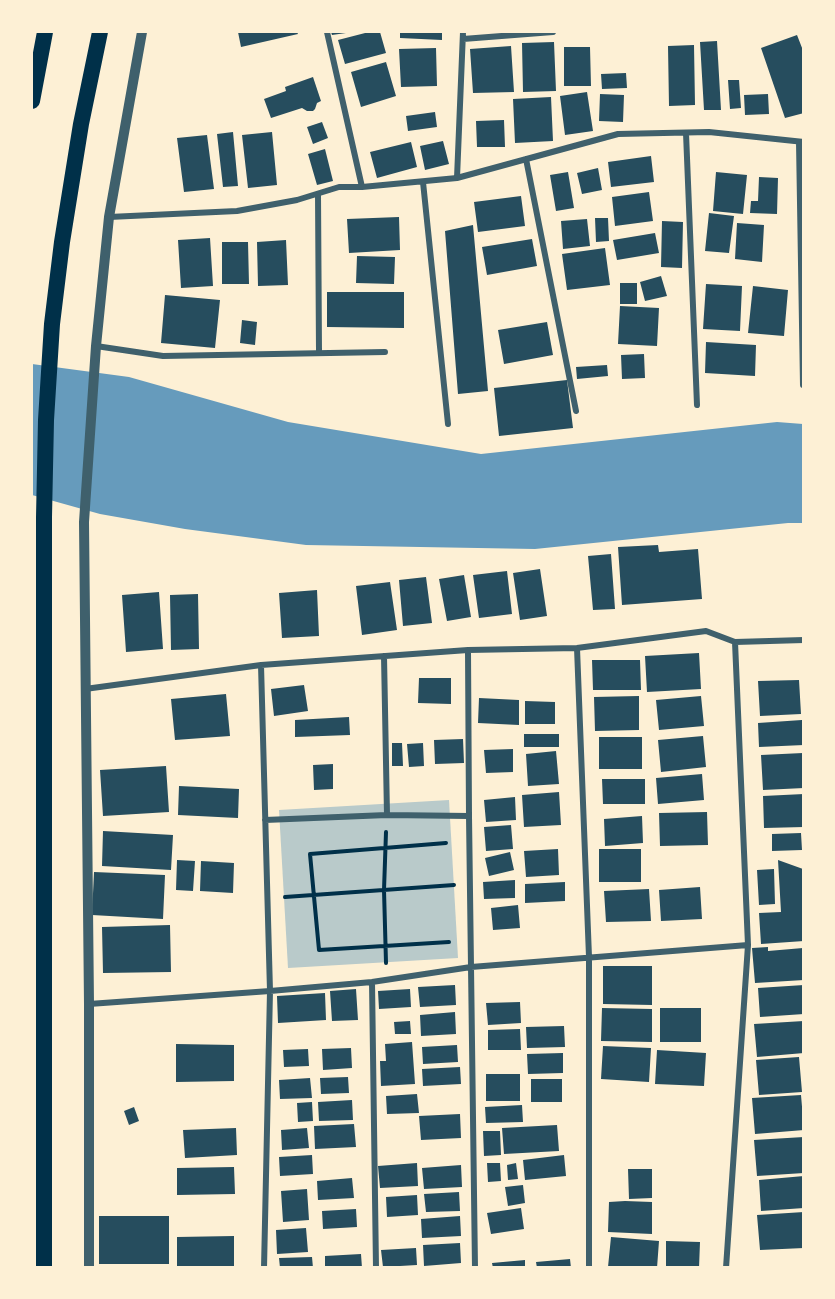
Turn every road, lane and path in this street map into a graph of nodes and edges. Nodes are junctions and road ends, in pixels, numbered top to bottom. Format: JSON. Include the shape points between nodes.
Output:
{"nodes":[{"id":1,"x":45,"y":32,"type":"edge"},
{"id":2,"x":100,"y":32,"type":"edge"},
{"id":3,"x":142,"y":32,"type":"edge"},
{"id":4,"x":327,"y":32,"type":"edge"},
{"id":5,"x":554,"y":32,"type":"edge"},
{"id":6,"x":463,"y":35,"type":"edge"},
{"id":7,"x":32,"y":101,"type":"edge"},
{"id":8,"x":686,"y":133,"type":"junction"},
{"id":9,"x":801,"y":142,"type":"edge"},
{"id":10,"x":526,"y":159,"type":"junction"},
{"id":11,"x":457,"y":178,"type":"junction"},
{"id":12,"x":423,"y":182,"type":"junction"},
{"id":13,"x":362,"y":188,"type":"junction"},
{"id":14,"x":318,"y":194,"type":"junction"},
{"id":15,"x":109,"y":217,"type":"junction"},
{"id":16,"x":96,"y":346,"type":"junction"},
{"id":17,"x":319,"y":352,"type":"junction"},
{"id":18,"x":385,"y":352,"type":"dead end"},
{"id":19,"x":803,"y":385,"type":"edge"},
{"id":20,"x":697,"y":405,"type":"dead end"},
{"id":21,"x":576,"y":411,"type":"dead end"},
{"id":22,"x":448,"y":424,"type":"dead end"},
{"id":23,"x":804,"y":640,"type":"edge"},
{"id":24,"x":735,"y":642,"type":"junction"},
{"id":25,"x":577,"y":648,"type":"junction"},
{"id":26,"x":468,"y":650,"type":"junction"},
{"id":27,"x":384,"y":656,"type":"junction"},
{"id":28,"x":261,"y":665,"type":"junction"},
{"id":29,"x":85,"y":689,"type":"junction"},
{"id":30,"x":387,"y":815,"type":"junction"},
{"id":31,"x":469,"y":816,"type":"junction"},
{"id":32,"x":265,"y":820,"type":"junction"},
{"id":33,"x":446,"y":843,"type":"dead end"},
{"id":34,"x":385,"y":849,"type":"junction"},
{"id":35,"x":454,"y":885,"type":"dead end"},
{"id":36,"x":384,"y":890,"type":"junction"},
{"id":37,"x":314,"y":895,"type":"junction"},
{"id":38,"x":284,"y":897,"type":"dead end"},
{"id":39,"x":449,"y":942,"type":"dead end"},
{"id":40,"x":748,"y":945,"type":"junction"},
{"id":41,"x":386,"y":946,"type":"junction"},
{"id":42,"x":589,"y":957,"type":"junction"},
{"id":43,"x":386,"y":963,"type":"dead end"},
{"id":44,"x":471,"y":967,"type":"junction"},
{"id":45,"x":372,"y":982,"type":"junction"},
{"id":46,"x":270,"y":991,"type":"junction"},
{"id":47,"x":89,"y":1004,"type":"junction"},
{"id":48,"x":44,"y":1268,"type":"edge"},
{"id":49,"x":89,"y":1268,"type":"edge"},
{"id":50,"x":264,"y":1268,"type":"edge"},
{"id":51,"x":376,"y":1268,"type":"edge"},
{"id":52,"x":475,"y":1268,"type":"edge"},
{"id":53,"x":588,"y":1268,"type":"edge"},
{"id":54,"x":726,"y":1268,"type":"edge"}],
"edges":[{"from":1,"to":7,"type":"highway"},
{"from":2,"to":48,"type":"highway","via":[[63,230],[46,420]]},
{"from":3,"to":15,"type":"street"},
{"from":4,"to":13,"type":"street"},
{"from":5,"to":6,"type":"street"},
{"from":6,"to":11,"type":"street"},
{"from":8,"to":9,"type":"street"},
{"from":8,"to":10,"type":"street","via":[[618,134]]},
{"from":8,"to":20,"type":"street"},
{"from":9,"to":19,"type":"street"},
{"from":10,"to":11,"type":"street"},
{"from":10,"to":21,"type":"street"},
{"from":11,"to":12,"type":"street"},
{"from":12,"to":13,"type":"street"},
{"from":12,"to":22,"type":"street"},
{"from":13,"to":14,"type":"street","via":[[339,187]]},
{"from":14,"to":15,"type":"street","via":[[237,211]]},
{"from":14,"to":17,"type":"street"},
{"from":15,"to":16,"type":"street"},
{"from":16,"to":17,"type":"street","via":[[163,356]]},
{"from":16,"to":29,"type":"street","via":[[84,522]]},
{"from":17,"to":18,"type":"street"},
{"from":23,"to":24,"type":"street"},
{"from":24,"to":25,"type":"street","via":[[706,631]]},
{"from":24,"to":40,"type":"street"},
{"from":25,"to":26,"type":"street"},
{"from":25,"to":42,"type":"street"},
{"from":26,"to":27,"type":"street"},
{"from":26,"to":31,"type":"street"},
{"from":27,"to":28,"type":"street"},
{"from":27,"to":30,"type":"street"},
{"from":28,"to":29,"type":"street"},
{"from":28,"to":32,"type":"street"},
{"from":29,"to":47,"type":"street"},
{"from":30,"to":31,"type":"street"},
{"from":30,"to":32,"type":"street"},
{"from":30,"to":34,"type":"path"},
{"from":31,"to":44,"type":"street"},
{"from":32,"to":46,"type":"street"},
{"from":33,"to":34,"type":"path"},
{"from":34,"to":36,"type":"path"},
{"from":34,"to":37,"type":"path","via":[[310,854]]},
{"from":35,"to":36,"type":"path"},
{"from":36,"to":37,"type":"path"},
{"from":36,"to":41,"type":"path"},
{"from":37,"to":38,"type":"path"},
{"from":37,"to":41,"type":"path","via":[[319,950]]},
{"from":39,"to":41,"type":"path"},
{"from":40,"to":42,"type":"street"},
{"from":40,"to":54,"type":"street"},
{"from":41,"to":43,"type":"path"},
{"from":42,"to":44,"type":"street"},
{"from":42,"to":53,"type":"street"},
{"from":44,"to":45,"type":"street"},
{"from":44,"to":52,"type":"street"},
{"from":45,"to":46,"type":"street"},
{"from":45,"to":51,"type":"street"},
{"from":46,"to":47,"type":"street"},
{"from":46,"to":50,"type":"street"},
{"from":47,"to":49,"type":"street"}]}
